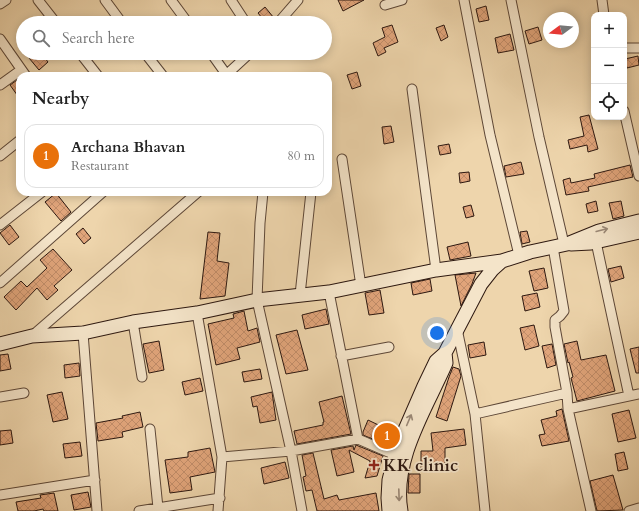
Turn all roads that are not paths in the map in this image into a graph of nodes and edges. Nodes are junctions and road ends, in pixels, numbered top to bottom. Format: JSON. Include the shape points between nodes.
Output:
{"nodes":[{"id":1,"x":6,"y":0,"type":"edge"},
{"id":2,"x":38,"y":0,"type":"edge"},
{"id":3,"x":105,"y":0,"type":"edge"},
{"id":4,"x":171,"y":0,"type":"edge"},
{"id":5,"x":231,"y":0,"type":"edge"},
{"id":6,"x":297,"y":0,"type":"edge"},
{"id":7,"x":402,"y":0,"type":"edge"},
{"id":8,"x":464,"y":0,"type":"edge"},
{"id":9,"x":511,"y":0,"type":"edge"},
{"id":10,"x":602,"y":0,"type":"edge"},
{"id":11,"x":0,"y":4,"type":"edge"},
{"id":12,"x":385,"y":5,"type":"dead end"},
{"id":13,"x":604,"y":12,"type":"edge"},
{"id":14,"x":51,"y":16,"type":"edge"},
{"id":15,"x":117,"y":16,"type":"edge"},
{"id":16,"x":183,"y":16,"type":"edge"},
{"id":17,"x":241,"y":16,"type":"edge"},
{"id":18,"x":284,"y":16,"type":"edge"},
{"id":19,"x":0,"y":40,"type":"edge"},
{"id":20,"x":627,"y":48,"type":"edge"},
{"id":21,"x":639,"y":48,"type":"edge"},
{"id":22,"x":85,"y":60,"type":"edge"},
{"id":23,"x":150,"y":60,"type":"edge"},
{"id":24,"x":215,"y":60,"type":"edge"},
{"id":25,"x":242,"y":60,"type":"edge"},
{"id":26,"x":22,"y":72,"type":"edge"},
{"id":27,"x":95,"y":72,"type":"edge"},
{"id":28,"x":160,"y":72,"type":"edge"},
{"id":29,"x":224,"y":72,"type":"edge"},
{"id":30,"x":229,"y":72,"type":"edge"},
{"id":31,"x":16,"y":77,"type":"edge"},
{"id":32,"x":0,"y":85,"type":"edge"},
{"id":33,"x":412,"y":90,"type":"dead end"},
{"id":34,"x":627,"y":120,"type":"edge"},
{"id":35,"x":16,"y":143,"type":"edge"},
{"id":36,"x":636,"y":146,"type":"edge"},
{"id":37,"x":0,"y":156,"type":"edge"},
{"id":38,"x":342,"y":159,"type":"dead end"},
{"id":39,"x":639,"y":176,"type":"edge"},
{"id":40,"x":37,"y":196,"type":"edge"},
{"id":41,"x":98,"y":196,"type":"edge"},
{"id":42,"x":193,"y":196,"type":"edge"},
{"id":43,"x":263,"y":196,"type":"edge"},
{"id":44,"x":311,"y":196,"type":"edge"},
{"id":45,"x":639,"y":221,"type":"edge"},
{"id":46,"x":0,"y":225,"type":"edge"},
{"id":47,"x":639,"y":232,"type":"edge"},
{"id":48,"x":596,"y":242,"type":"junction"},
{"id":49,"x":561,"y":245,"type":"junction"},
{"id":50,"x":519,"y":255,"type":"junction"},
{"id":51,"x":502,"y":261,"type":"junction"},
{"id":52,"x":436,"y":270,"type":"junction"},
{"id":53,"x":0,"y":283,"type":"edge"},
{"id":54,"x":361,"y":286,"type":"junction"},
{"id":55,"x":329,"y":292,"type":"junction"},
{"id":56,"x":300,"y":295,"type":"junction"},
{"id":57,"x":257,"y":300,"type":"junction"},
{"id":58,"x":197,"y":313,"type":"junction"},
{"id":59,"x":133,"y":322,"type":"junction"},
{"id":60,"x":457,"y":329,"type":"junction"},
{"id":61,"x":83,"y":333,"type":"junction"},
{"id":62,"x":32,"y":336,"type":"junction"},
{"id":63,"x":0,"y":344,"type":"edge"},
{"id":64,"x":388,"y":347,"type":"dead end"},
{"id":65,"x":341,"y":356,"type":"junction"},
{"id":66,"x":142,"y":377,"type":"dead end"},
{"id":67,"x":24,"y":393,"type":"dead end"},
{"id":68,"x":567,"y":393,"type":"junction"},
{"id":69,"x":639,"y":394,"type":"edge"},
{"id":70,"x":629,"y":396,"type":"junction"},
{"id":71,"x":0,"y":397,"type":"edge"},
{"id":72,"x":568,"y":409,"type":"junction"},
{"id":73,"x":474,"y":414,"type":"junction"},
{"id":74,"x":150,"y":429,"type":"dead end"},
{"id":75,"x":358,"y":439,"type":"junction"},
{"id":76,"x":291,"y":451,"type":"junction"},
{"id":77,"x":222,"y":457,"type":"junction"},
{"id":78,"x":400,"y":457,"type":"junction"},
{"id":79,"x":95,"y":480,"type":"junction"},
{"id":80,"x":0,"y":495,"type":"edge"},
{"id":81,"x":220,"y":498,"type":"junction"},
{"id":82,"x":158,"y":508,"type":"junction"},
{"id":83,"x":172,"y":508,"type":"edge"},
{"id":84,"x":639,"y":508,"type":"edge"},
{"id":85,"x":97,"y":511,"type":"edge"},
{"id":86,"x":139,"y":511,"type":"edge"},
{"id":87,"x":218,"y":511,"type":"edge"},
{"id":88,"x":302,"y":511,"type":"edge"},
{"id":89,"x":389,"y":511,"type":"edge"},
{"id":90,"x":400,"y":511,"type":"edge"},
{"id":91,"x":485,"y":511,"type":"edge"},
{"id":92,"x":591,"y":511,"type":"edge"},
{"id":93,"x":629,"y":511,"type":"edge"}],
"edges":[{"from":1,"to":11,"type":"street"},
{"from":2,"to":14,"type":"street"},
{"from":3,"to":15,"type":"street"},
{"from":4,"to":16,"type":"street"},
{"from":5,"to":17,"type":"street"},
{"from":6,"to":18,"type":"street"},
{"from":7,"to":12,"type":"street"},
{"from":8,"to":50,"type":"street","via":[[490,136]]},
{"from":9,"to":49,"type":"street"},
{"from":10,"to":13,"type":"street"},
{"from":19,"to":26,"type":"street"},
{"from":20,"to":21,"type":"street"},
{"from":22,"to":27,"type":"street"},
{"from":23,"to":28,"type":"street"},
{"from":24,"to":29,"type":"street"},
{"from":25,"to":30,"type":"street"},
{"from":31,"to":32,"type":"street"},
{"from":33,"to":52,"type":"street"},
{"from":34,"to":36,"type":"street"},
{"from":35,"to":37,"type":"street"},
{"from":36,"to":39,"type":"street"},
{"from":38,"to":54,"type":"street"},
{"from":40,"to":46,"type":"street"},
{"from":41,"to":53,"type":"street"},
{"from":42,"to":62,"type":"street"},
{"from":43,"to":57,"type":"street"},
{"from":44,"to":56,"type":"street"},
{"from":49,"to":45,"type":"street","one_way":true,"via":[[588,234]]},
{"from":47,"to":48,"type":"street"},
{"from":48,"to":49,"type":"street"},
{"from":48,"to":70,"type":"street"},
{"from":49,"to":50,"type":"street"},
{"from":49,"to":68,"type":"street","via":[[564,310],[555,320],[555,327]]},
{"from":50,"to":51,"type":"street"},
{"from":51,"to":52,"type":"street"},
{"from":51,"to":60,"type":"street","via":[[481,284]]},
{"from":52,"to":54,"type":"street"},
{"from":54,"to":55,"type":"street"},
{"from":55,"to":56,"type":"street"},
{"from":55,"to":65,"type":"street"},
{"from":56,"to":57,"type":"street"},
{"from":57,"to":58,"type":"street"},
{"from":57,"to":76,"type":"street"},
{"from":58,"to":59,"type":"street"},
{"from":58,"to":77,"type":"street"},
{"from":59,"to":61,"type":"street"},
{"from":59,"to":66,"type":"street"},
{"from":60,"to":73,"type":"street"},
{"from":60,"to":78,"type":"street","via":[[445,353],[446,363],[407,449]]},
{"from":61,"to":62,"type":"street"},
{"from":61,"to":79,"type":"street"},
{"from":62,"to":63,"type":"street"},
{"from":64,"to":65,"type":"street"},
{"from":65,"to":75,"type":"street"},
{"from":67,"to":71,"type":"street"},
{"from":68,"to":72,"type":"street"},
{"from":68,"to":73,"type":"street"},
{"from":69,"to":70,"type":"street"},
{"from":70,"to":72,"type":"street"},
{"from":72,"to":92,"type":"street"},
{"from":73,"to":91,"type":"street"},
{"from":74,"to":82,"type":"street"},
{"from":75,"to":76,"type":"street"},
{"from":75,"to":78,"type":"street"},
{"from":76,"to":77,"type":"street"},
{"from":76,"to":88,"type":"street"},
{"from":77,"to":81,"type":"street"},
{"from":78,"to":89,"type":"street","via":[[389,480]]},
{"from":78,"to":90,"type":"street","one_way":true},
{"from":79,"to":80,"type":"street"},
{"from":79,"to":85,"type":"street"},
{"from":81,"to":83,"type":"street"},
{"from":81,"to":87,"type":"street"},
{"from":82,"to":83,"type":"street"},
{"from":82,"to":86,"type":"street"},
{"from":84,"to":93,"type":"street"}]}
